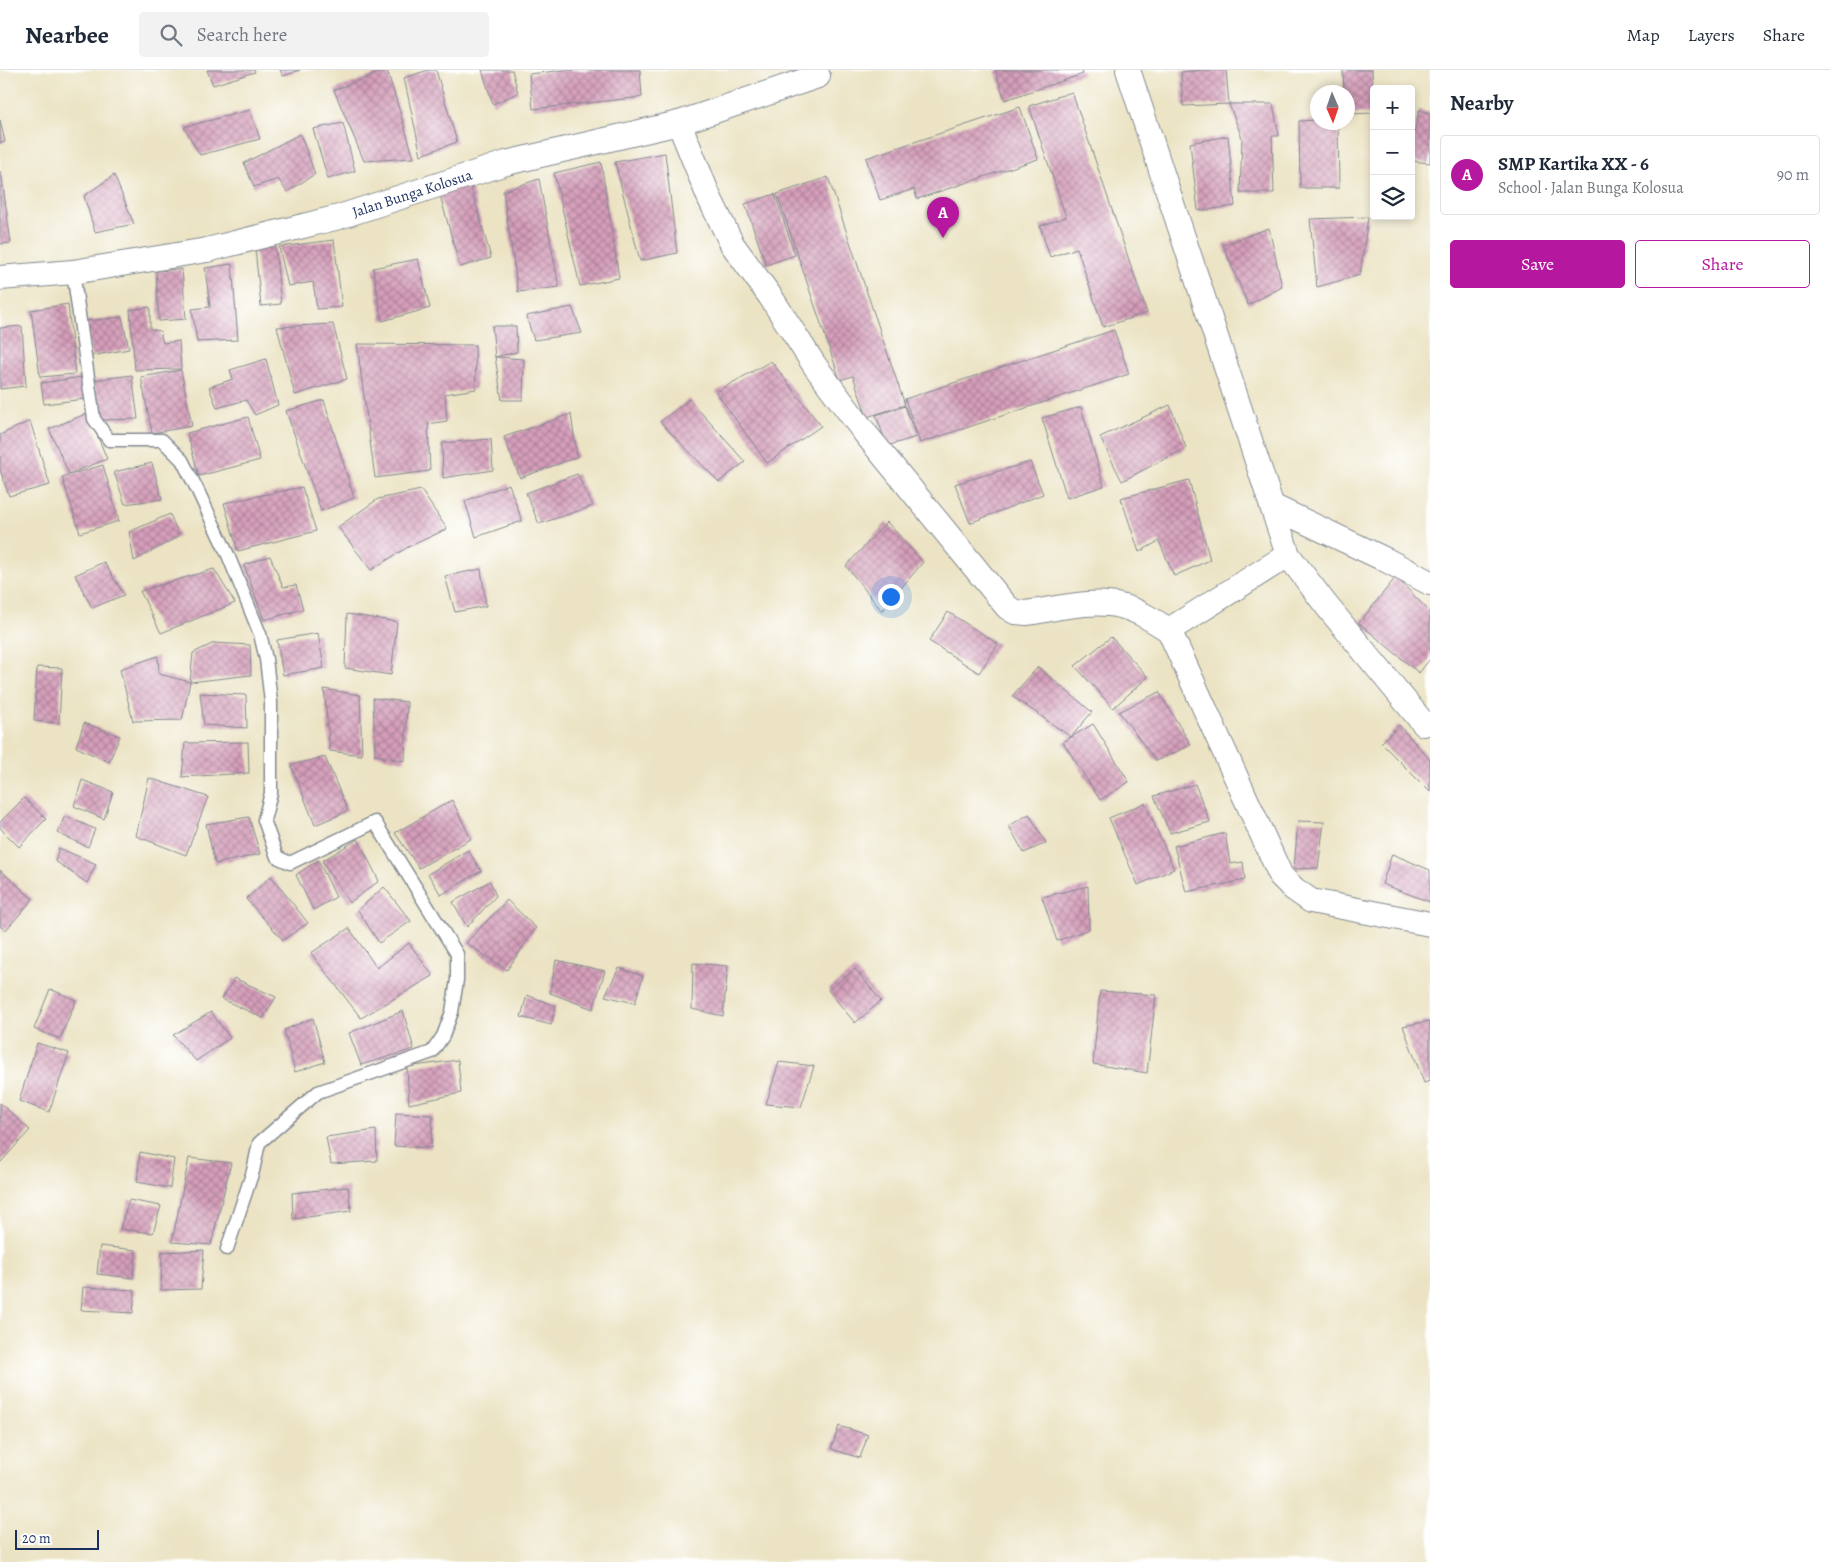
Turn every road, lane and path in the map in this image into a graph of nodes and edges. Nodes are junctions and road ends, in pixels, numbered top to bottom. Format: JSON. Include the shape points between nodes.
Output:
{"nodes":[{"id":1,"x":1128,"y":70,"type":"edge"},
{"id":2,"x":822,"y":72,"type":"edge"},
{"id":3,"x":679,"y":123,"type":"junction"},
{"id":4,"x":73,"y":272,"type":"junction"},
{"id":5,"x":0,"y":278,"type":"edge"},
{"id":6,"x":1272,"y":506,"type":"junction"},
{"id":7,"x":1288,"y":555,"type":"junction"},
{"id":8,"x":1430,"y":583,"type":"edge"},
{"id":9,"x":1169,"y":630,"type":"junction"},
{"id":10,"x":1424,"y":724,"type":"dead end"},
{"id":11,"x":1430,"y":924,"type":"edge"},
{"id":12,"x":227,"y":1249,"type":"dead end"}],
"edges":[{"from":1,"to":6,"type":"street"},
{"from":2,"to":3,"type":"street","name":"Jalan Bunga Kolosua"},
{"from":3,"to":4,"type":"street","name":"Jalan Bunga Kolosua","via":[[506,163],[339,217],[208,250]]},
{"from":3,"to":9,"type":"street","via":[[708,197],[732,244],[865,433],[1007,607],[1026,613],[1102,603],[1135,611]]},
{"from":4,"to":5,"type":"street","name":"Jalan Bunga Kolosua"},
{"from":4,"to":12,"type":"lane","via":[[94,419],[109,440],[162,440],[182,460],[228,555],[260,634],[271,702],[272,792],[264,820],[278,857],[290,863],[375,822],[457,954],[452,1012],[443,1036],[432,1052],[318,1092],[259,1143]]},
{"from":6,"to":7,"type":"street"},
{"from":6,"to":8,"type":"street"},
{"from":7,"to":9,"type":"street"},
{"from":7,"to":10,"type":"street"},
{"from":9,"to":11,"type":"street","via":[[1281,876],[1312,901]]}]}
